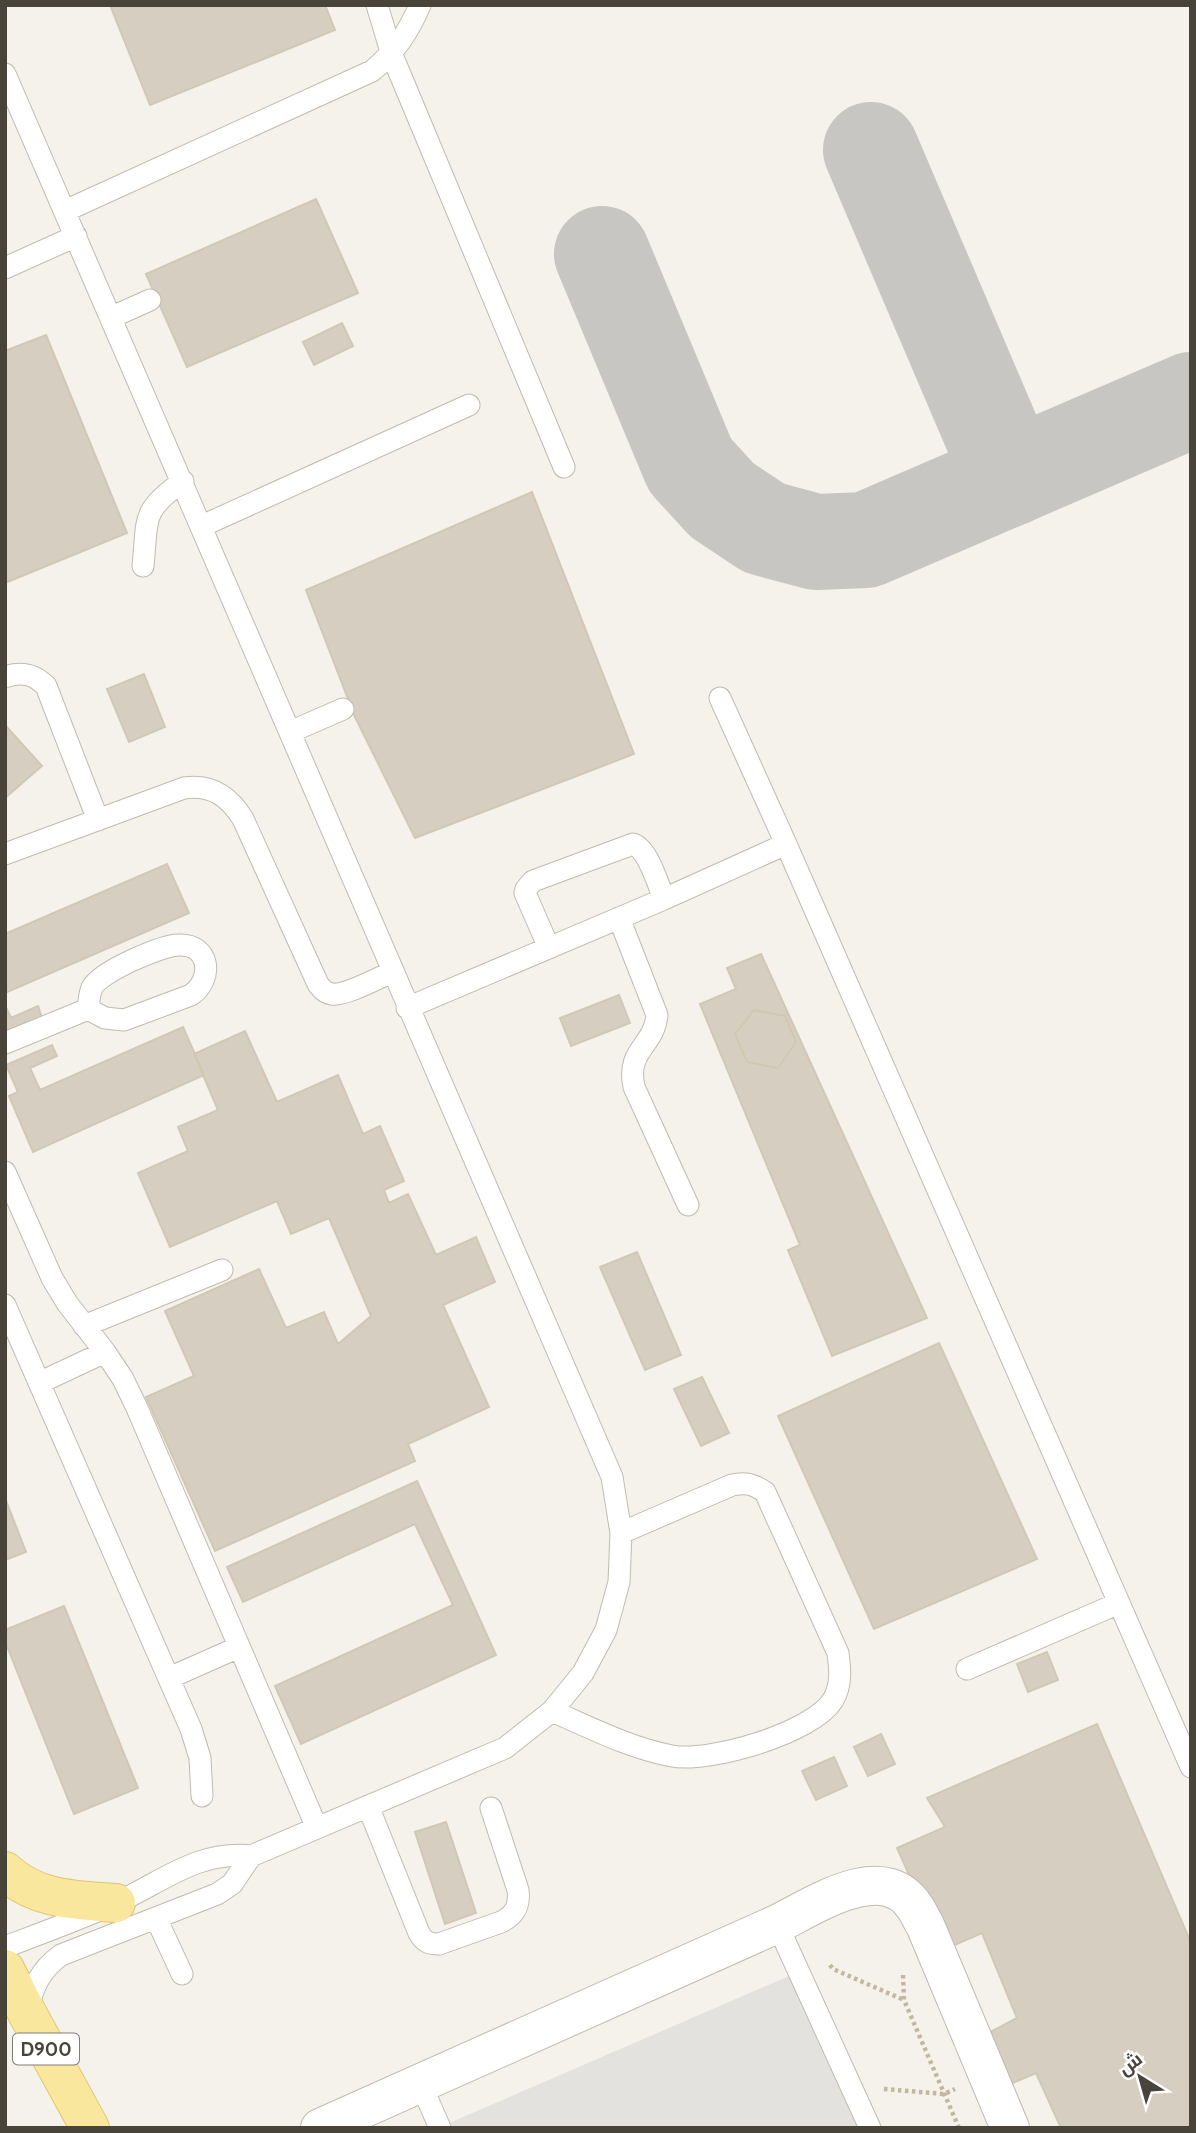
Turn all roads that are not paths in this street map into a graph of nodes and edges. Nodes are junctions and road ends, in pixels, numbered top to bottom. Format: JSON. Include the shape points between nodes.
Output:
{"nodes":[{"id":1,"x":377,"y":5,"type":"edge"},
{"id":2,"x":420,"y":5,"type":"edge"},
{"id":3,"x":392,"y":55,"type":"junction"},
{"id":4,"x":6,"y":79,"type":"edge"},
{"id":5,"x":65,"y":211,"type":"junction"},
{"id":6,"x":76,"y":236,"type":"junction"},
{"id":7,"x":5,"y":268,"type":"edge"},
{"id":8,"x":150,"y":300,"type":"dead end"},
{"id":9,"x":112,"y":317,"type":"junction"},
{"id":10,"x":469,"y":405,"type":"dead end"},
{"id":11,"x":564,"y":467,"type":"dead end"},
{"id":12,"x":183,"y":481,"type":"junction"},
{"id":13,"x":202,"y":526,"type":"junction"},
{"id":14,"x":143,"y":566,"type":"dead end"},
{"id":15,"x":5,"y":677,"type":"edge"},
{"id":16,"x":720,"y":698,"type":"dead end"},
{"id":17,"x":344,"y":709,"type":"dead end"},
{"id":18,"x":290,"y":732,"type":"junction"},
{"id":19,"x":99,"y":820,"type":"junction"},
{"id":20,"x":786,"y":844,"type":"junction"},
{"id":21,"x":5,"y":854,"type":"edge"},
{"id":22,"x":664,"y":899,"type":"junction"},
{"id":23,"x":619,"y":918,"type":"junction"},
{"id":24,"x":549,"y":948,"type":"junction"},
{"id":25,"x":392,"y":972,"type":"junction"},
{"id":26,"x":407,"y":1008,"type":"junction"},
{"id":27,"x":88,"y":1009,"type":"junction"},
{"id":28,"x":5,"y":1043,"type":"edge"},
{"id":29,"x":5,"y":1172,"type":"edge"},
{"id":30,"x":688,"y":1205,"type":"dead end"},
{"id":31,"x":222,"y":1270,"type":"dead end"},
{"id":32,"x":5,"y":1305,"type":"edge"},
{"id":33,"x":84,"y":1326,"type":"junction"},
{"id":34,"x":105,"y":1352,"type":"junction"},
{"id":35,"x":41,"y":1382,"type":"junction"},
{"id":36,"x":621,"y":1533,"type":"junction"},
{"id":37,"x":1119,"y":1603,"type":"junction"},
{"id":38,"x":239,"y":1647,"type":"junction"},
{"id":39,"x":967,"y":1669,"type":"dead end"},
{"id":40,"x":169,"y":1678,"type":"junction"},
{"id":41,"x":551,"y":1712,"type":"junction"},
{"id":42,"x":1191,"y":1767,"type":"edge"},
{"id":43,"x":202,"y":1796,"type":"dead end"},
{"id":44,"x":368,"y":1806,"type":"junction"},
{"id":45,"x":491,"y":1808,"type":"dead end"},
{"id":46,"x":317,"y":1828,"type":"junction"},
{"id":47,"x":251,"y":1856,"type":"junction"},
{"id":48,"x":5,"y":1871,"type":"edge"},
{"id":49,"x":116,"y":1903,"type":"junction"},
{"id":50,"x":156,"y":1918,"type":"junction"},
{"id":51,"x":777,"y":1924,"type":"junction"},
{"id":52,"x":5,"y":1947,"type":"edge"},
{"id":53,"x":5,"y":1969,"type":"edge"},
{"id":54,"x":182,"y":1975,"type":"dead end"},
{"id":55,"x":27,"y":2013,"type":"junction"},
{"id":56,"x":420,"y":2082,"type":"junction"},
{"id":57,"x":90,"y":2128,"type":"edge"},
{"id":58,"x":320,"y":2128,"type":"edge"},
{"id":59,"x":440,"y":2128,"type":"edge"},
{"id":60,"x":870,"y":2128,"type":"edge"},
{"id":61,"x":1010,"y":2128,"type":"edge"}],
"edges":[{"from":1,"to":3,"type":"lane"},
{"from":2,"to":3,"type":"lane"},
{"from":3,"to":5,"type":"lane","via":[[372,71]]},
{"from":3,"to":11,"type":"lane"},
{"from":4,"to":5,"type":"lane"},
{"from":5,"to":6,"type":"lane"},
{"from":6,"to":7,"type":"lane"},
{"from":6,"to":9,"type":"lane"},
{"from":8,"to":9,"type":"lane"},
{"from":9,"to":12,"type":"lane"},
{"from":10,"to":13,"type":"lane"},
{"from":12,"to":13,"type":"lane"},
{"from":12,"to":14,"type":"lane","via":[[157,500],[149,514]]},
{"from":13,"to":18,"type":"lane"},
{"from":15,"to":19,"type":"lane","via":[[29,674],[46,686]]},
{"from":16,"to":20,"type":"lane"},
{"from":17,"to":18,"type":"lane"},
{"from":18,"to":25,"type":"lane"},
{"from":19,"to":21,"type":"lane"},
{"from":19,"to":25,"type":"lane","via":[[184,788],[212,790],[230,802],[243,819],[324,991],[343,993]]},
{"from":20,"to":22,"type":"lane"},
{"from":20,"to":37,"type":"lane"},
{"from":22,"to":23,"type":"lane"},
{"from":22,"to":24,"type":"lane","via":[[645,853],[633,844],[533,881],[525,893]]},
{"from":23,"to":24,"type":"lane"},
{"from":23,"to":30,"type":"lane","via":[[657,1015],[656,1028],[634,1060],[634,1087]]},
{"from":24,"to":26,"type":"lane"},
{"from":25,"to":26,"type":"lane"},
{"from":26,"to":36,"type":"lane","via":[[612,1477]]},
{"from":27,"to":27,"type":"lane","via":[[124,1020],[191,995],[205,981],[204,961],[181,944],[116,967],[92,988]]},
{"from":27,"to":28,"type":"lane"},
{"from":29,"to":33,"type":"lane","via":[[52,1278]]},
{"from":31,"to":33,"type":"lane"},
{"from":32,"to":35,"type":"lane"},
{"from":33,"to":34,"type":"lane"},
{"from":34,"to":35,"type":"lane"},
{"from":34,"to":38,"type":"lane","via":[[137,1408]]},
{"from":35,"to":40,"type":"lane"},
{"from":36,"to":41,"type":"lane","via":[[619,1582],[606,1630],[583,1673]]},
{"from":36,"to":41,"type":"lane","via":[[732,1485],[744,1482],[765,1492],[838,1653],[841,1676],[834,1699],[819,1716],[799,1727],[712,1756],[675,1757],[639,1749]]},
{"from":37,"to":39,"type":"lane"},
{"from":37,"to":42,"type":"lane"},
{"from":38,"to":40,"type":"lane"},
{"from":38,"to":46,"type":"lane"},
{"from":40,"to":43,"type":"lane","via":[[196,1743]]},
{"from":41,"to":44,"type":"lane","via":[[505,1748]]},
{"from":44,"to":45,"type":"lane","via":[[419,1933],[430,1944],[501,1922],[516,1910],[518,1891]]},
{"from":44,"to":46,"type":"lane"},
{"from":46,"to":47,"type":"lane"},
{"from":47,"to":49,"type":"lane","via":[[199,1861]]},
{"from":47,"to":50,"type":"lane","via":[[232,1884],[217,1894]]},
{"from":48,"to":49,"type":"main road","via":[[47,1896]]},
{"from":49,"to":52,"type":"lane"},
{"from":50,"to":54,"type":"lane"},
{"from":50,"to":55,"type":"lane","via":[[61,1955],[40,1975]]},
{"from":51,"to":56,"type":"street"},
{"from":51,"to":60,"type":"lane"},
{"from":51,"to":61,"type":"street","via":[[871,1884],[894,1889],[913,1904]]},
{"from":53,"to":55,"type":"main road","number":"D900"},
{"from":55,"to":57,"type":"main road","number":"D900"},
{"from":56,"to":58,"type":"street"},
{"from":56,"to":59,"type":"lane"}]}
